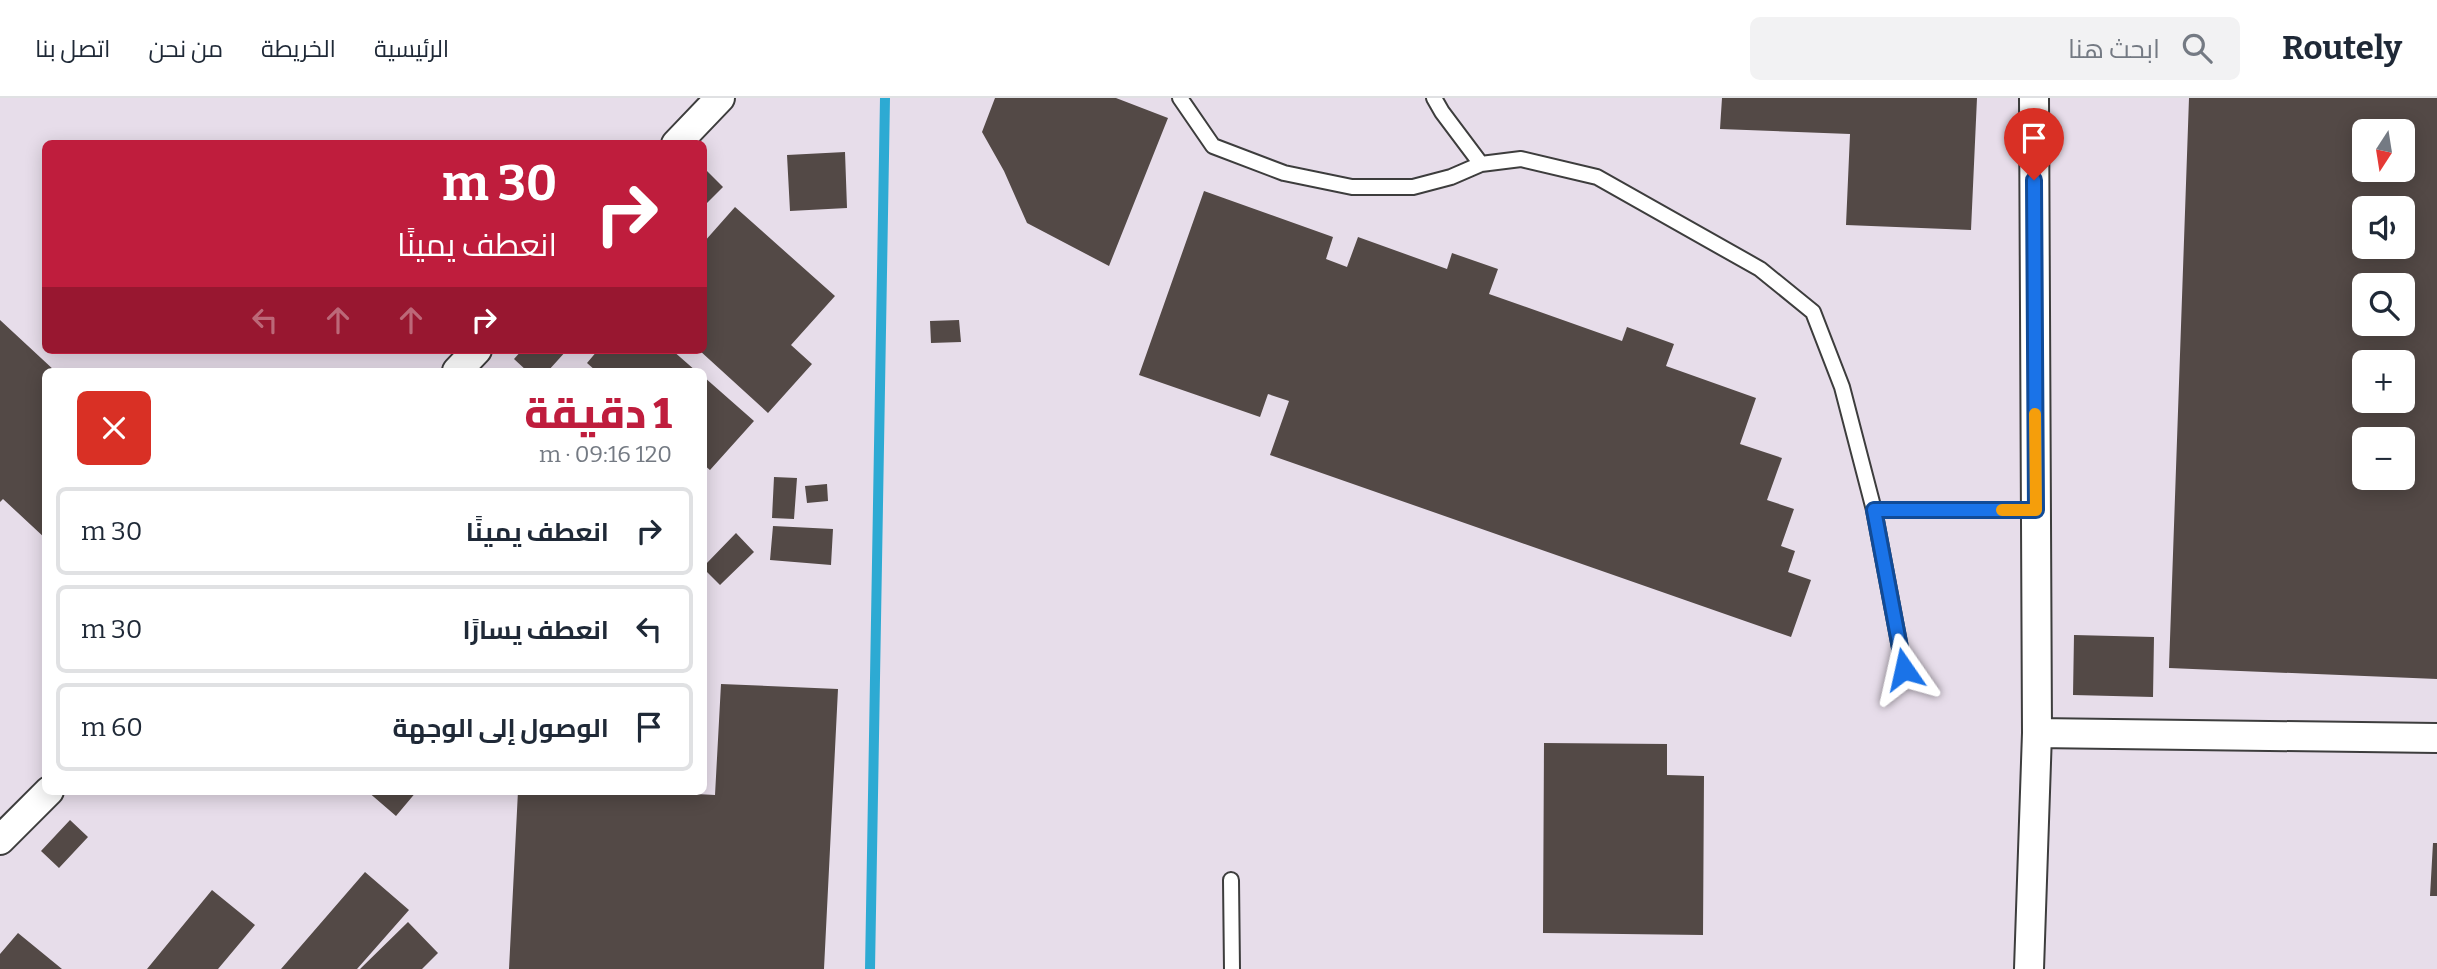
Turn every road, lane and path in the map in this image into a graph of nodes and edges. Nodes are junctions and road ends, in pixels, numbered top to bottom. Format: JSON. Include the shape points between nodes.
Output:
{"nodes":[{"id":1,"x":720,"y":98,"type":"edge"},
{"id":2,"x":1180,"y":98,"type":"edge"},
{"id":3,"x":1434,"y":98,"type":"edge"},
{"id":4,"x":2034,"y":98,"type":"edge"},
{"id":5,"x":681,"y":140,"type":"edge"},
{"id":6,"x":1481,"y":164,"type":"junction"},
{"id":7,"x":473,"y":354,"type":"edge"},
{"id":8,"x":460,"y":368,"type":"edge"},
{"id":9,"x":1874,"y":510,"type":"junction"},
{"id":10,"x":2036,"y":510,"type":"junction"},
{"id":11,"x":1904,"y":669,"type":"dead end"},
{"id":12,"x":2037,"y":733,"type":"junction"},
{"id":13,"x":2437,"y":738,"type":"edge"},
{"id":14,"x":45,"y":795,"type":"edge"},
{"id":15,"x":0,"y":840,"type":"edge"},
{"id":16,"x":1231,"y":880,"type":"dead end"},
{"id":17,"x":1232,"y":969,"type":"edge"},
{"id":18,"x":2029,"y":969,"type":"edge"}],
"edges":[{"from":1,"to":5,"type":"street"},
{"from":2,"to":6,"type":"lane","via":[[1213,146],[1284,173],[1352,187],[1413,187]]},
{"from":3,"to":6,"type":"lane"},
{"from":4,"to":10,"type":"street"},
{"from":6,"to":9,"type":"lane","via":[[1521,159],[1597,177],[1760,269],[1814,312],[1842,387]]},
{"from":7,"to":8,"type":"street"},
{"from":9,"to":10,"type":"lane"},
{"from":9,"to":11,"type":"lane"},
{"from":10,"to":12,"type":"street"},
{"from":12,"to":13,"type":"street"},
{"from":12,"to":18,"type":"street"},
{"from":14,"to":15,"type":"street"},
{"from":16,"to":17,"type":"lane"}]}
